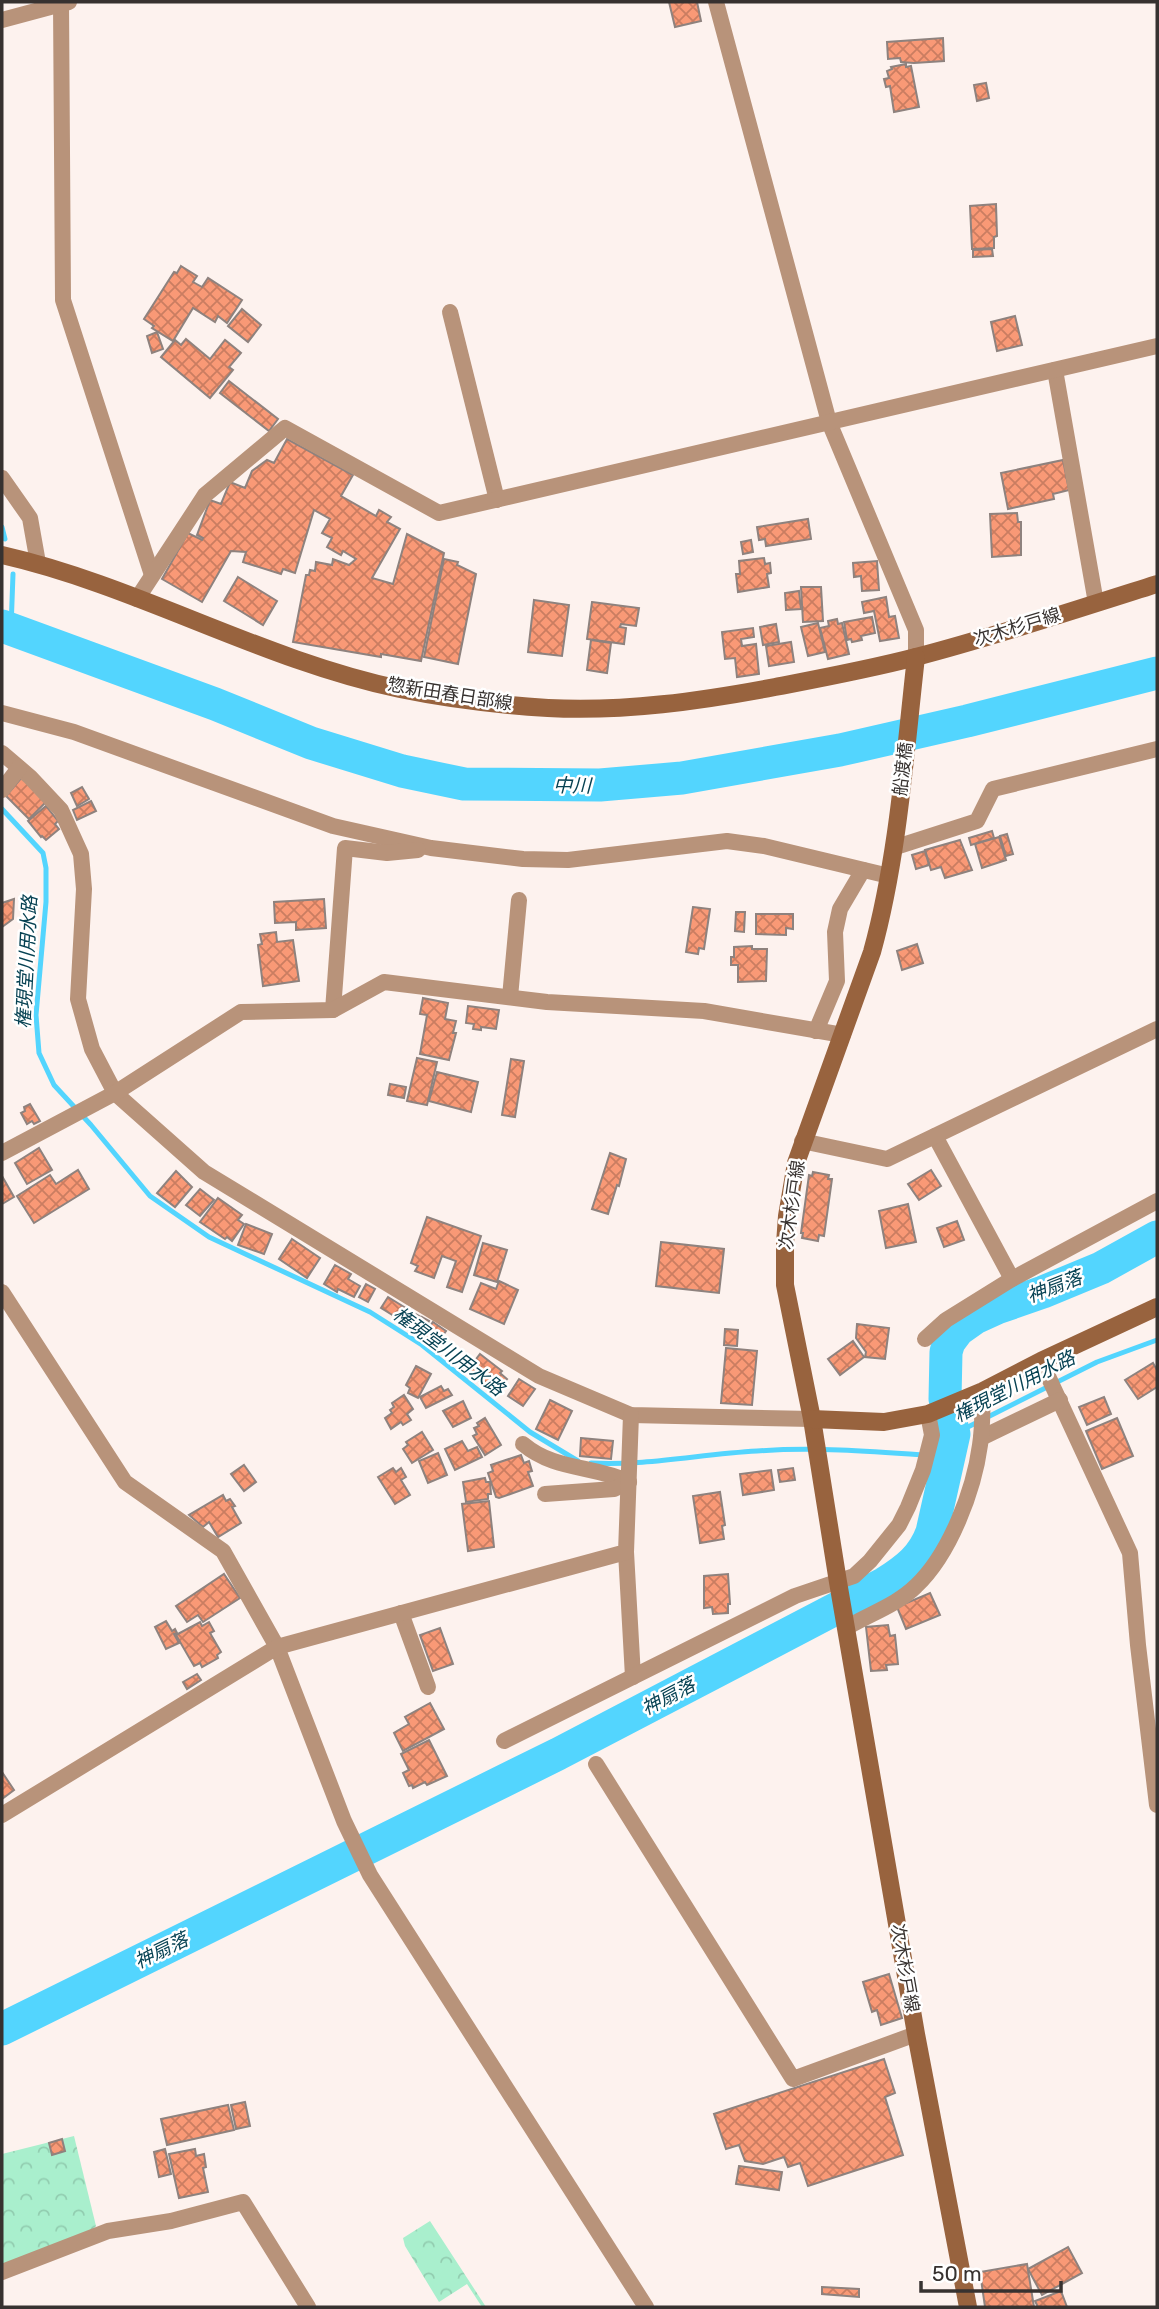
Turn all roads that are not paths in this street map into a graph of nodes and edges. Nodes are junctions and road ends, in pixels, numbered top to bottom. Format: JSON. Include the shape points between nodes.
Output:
{"nodes":[{"id":1,"x":64,"y":2,"type":"edge"},
{"id":2,"x":716,"y":2,"type":"edge"},
{"id":3,"x":2,"y":20,"type":"edge"},
{"id":4,"x":450,"y":312,"type":"dead end"},
{"id":5,"x":1157,"y":346,"type":"edge"},
{"id":6,"x":1055,"y":370,"type":"junction"},
{"id":7,"x":829,"y":422,"type":"junction"},
{"id":8,"x":2,"y":478,"type":"edge"},
{"id":9,"x":497,"y":500,"type":"junction"},
{"id":10,"x":2,"y":555,"type":"edge"},
{"id":11,"x":38,"y":564,"type":"junction"},
{"id":12,"x":152,"y":575,"type":"junction"},
{"id":13,"x":1157,"y":584,"type":"edge"},
{"id":14,"x":137,"y":598,"type":"junction"},
{"id":15,"x":1096,"y":603,"type":"junction"},
{"id":16,"x":916,"y":657,"type":"junction"},
{"id":17,"x":2,"y":713,"type":"edge"},
{"id":18,"x":1157,"y":749,"type":"edge"},
{"id":19,"x":2,"y":753,"type":"edge"},
{"id":20,"x":19,"y":768,"type":"junction"},
{"id":21,"x":2,"y":790,"type":"edge"},
{"id":22,"x":894,"y":843,"type":"junction"},
{"id":23,"x":431,"y":848,"type":"junction"},
{"id":24,"x":863,"y":870,"type":"junction"},
{"id":25,"x":889,"y":876,"type":"junction"},
{"id":26,"x":520,"y":900,"type":"dead end"},
{"id":27,"x":510,"y":997,"type":"junction"},
{"id":28,"x":332,"y":1010,"type":"junction"},
{"id":29,"x":1157,"y":1029,"type":"edge"},
{"id":30,"x":816,"y":1031,"type":"junction"},
{"id":31,"x":843,"y":1035,"type":"junction"},
{"id":32,"x":115,"y":1093,"type":"junction"},
{"id":33,"x":935,"y":1136,"type":"junction"},
{"id":34,"x":802,"y":1141,"type":"junction"},
{"id":35,"x":2,"y":1153,"type":"edge"},
{"id":36,"x":1157,"y":1201,"type":"edge"},
{"id":37,"x":1012,"y":1279,"type":"junction"},
{"id":38,"x":2,"y":1292,"type":"edge"},
{"id":39,"x":1157,"y":1307,"type":"edge"},
{"id":40,"x":925,"y":1339,"type":"dead end"},
{"id":41,"x":1041,"y":1361,"type":"junction"},
{"id":42,"x":984,"y":1391,"type":"junction"},
{"id":43,"x":1060,"y":1401,"type":"junction"},
{"id":44,"x":928,"y":1414,"type":"junction"},
{"id":45,"x":631,"y":1415,"type":"junction"},
{"id":46,"x":813,"y":1419,"type":"junction"},
{"id":47,"x":981,"y":1438,"type":"junction"},
{"id":48,"x":523,"y":1444,"type":"dead end"},
{"id":49,"x":629,"y":1482,"type":"junction"},
{"id":50,"x":545,"y":1494,"type":"dead end"},
{"id":51,"x":626,"y":1552,"type":"junction"},
{"id":52,"x":838,"y":1582,"type":"junction"},
{"id":53,"x":401,"y":1613,"type":"junction"},
{"id":54,"x":846,"y":1628,"type":"junction"},
{"id":55,"x":277,"y":1647,"type":"junction"},
{"id":56,"x":633,"y":1677,"type":"junction"},
{"id":57,"x":428,"y":1687,"type":"dead end"},
{"id":58,"x":504,"y":1741,"type":"dead end"},
{"id":59,"x":596,"y":1764,"type":"dead end"},
{"id":60,"x":1157,"y":1805,"type":"edge"},
{"id":61,"x":2,"y":1815,"type":"edge"},
{"id":62,"x":916,"y":2034,"type":"junction"},
{"id":63,"x":2,"y":2272,"type":"edge"},
{"id":64,"x":308,"y":2307,"type":"edge"},
{"id":65,"x":646,"y":2307,"type":"edge"},
{"id":66,"x":968,"y":2307,"type":"edge"}],
"edges":[{"from":1,"to":3,"type":"street"},
{"from":1,"to":12,"type":"street","via":[[63,300]]},
{"from":2,"to":7,"type":"street"},
{"from":4,"to":9,"type":"street"},
{"from":5,"to":6,"type":"street"},
{"from":6,"to":7,"type":"street"},
{"from":6,"to":15,"type":"street"},
{"from":7,"to":9,"type":"street"},
{"from":7,"to":16,"type":"street","via":[[916,630]]},
{"from":8,"to":11,"type":"street","via":[[30,518]]},
{"from":9,"to":12,"type":"street","via":[[439,513],[285,428],[205,495]]},
{"from":10,"to":11,"type":"main road","name":"惣新田春日部線"},
{"from":11,"to":14,"type":"main road","name":"惣新田春日部線"},
{"from":12,"to":14,"type":"street"},
{"from":13,"to":15,"type":"main road","name":"次木杉戸線"},
{"from":14,"to":16,"type":"main road","name":"惣新田春日部線","via":[[286,657],[398,688],[485,703],[550,708],[717,696]]},
{"from":15,"to":16,"type":"main road","name":"次木杉戸線"},
{"from":16,"to":22,"type":"main road","name":"船渡橋"},
{"from":17,"to":23,"type":"street","via":[[74,732],[333,826]]},
{"from":18,"to":22,"type":"street","via":[[993,789],[977,821]]},
{"from":19,"to":20,"type":"street"},
{"from":20,"to":21,"type":"street"},
{"from":20,"to":32,"type":"street","via":[[61,810],[81,854],[84,889],[78,999],[92,1049]]},
{"from":22,"to":25,"type":"main road","name":"次木杉戸線"},
{"from":23,"to":24,"type":"street","via":[[568,860],[727,841]]},
{"from":23,"to":28,"type":"street","via":[[387,853],[345,848]]},
{"from":24,"to":25,"type":"street"},
{"from":24,"to":30,"type":"street","via":[[840,909],[835,932],[837,981]]},
{"from":25,"to":31,"type":"main road","name":"次木杉戸線","via":[[881,921]]},
{"from":26,"to":27,"type":"street"},
{"from":27,"to":28,"type":"street","via":[[384,982]]},
{"from":27,"to":30,"type":"street","via":[[704,1011]]},
{"from":28,"to":32,"type":"street","via":[[241,1012]]},
{"from":29,"to":33,"type":"street"},
{"from":30,"to":31,"type":"street"},
{"from":31,"to":34,"type":"main road","name":"次木杉戸線"},
{"from":32,"to":35,"type":"street"},
{"from":32,"to":45,"type":"street","via":[[204,1172],[540,1376]]},
{"from":33,"to":34,"type":"street","via":[[887,1158]]},
{"from":33,"to":37,"type":"street"},
{"from":34,"to":46,"type":"main road","name":"次木杉戸線","via":[[791,1185],[784,1269]]},
{"from":36,"to":37,"type":"street"},
{"from":37,"to":40,"type":"street","via":[[946,1320]]},
{"from":38,"to":55,"type":"street","via":[[125,1482],[223,1551]]},
{"from":39,"to":41,"type":"main road"},
{"from":41,"to":42,"type":"main road"},
{"from":41,"to":43,"type":"street"},
{"from":42,"to":44,"type":"main road"},
{"from":42,"to":47,"type":"street"},
{"from":43,"to":47,"type":"street"},
{"from":43,"to":60,"type":"street","via":[[1130,1553]]},
{"from":44,"to":46,"type":"main road","via":[[884,1422]]},
{"from":44,"to":52,"type":"street","via":[[932,1435],[904,1516],[870,1561]]},
{"from":45,"to":46,"type":"street"},
{"from":45,"to":49,"type":"street"},
{"from":46,"to":52,"type":"main road","name":"次木杉戸線"},
{"from":47,"to":54,"type":"street","via":[[970,1488],[930,1571],[900,1598]]},
{"from":48,"to":49,"type":"street","via":[[558,1464]]},
{"from":49,"to":50,"type":"street","via":[[614,1489]]},
{"from":49,"to":51,"type":"street"},
{"from":51,"to":53,"type":"street"},
{"from":51,"to":56,"type":"street"},
{"from":52,"to":54,"type":"main road","name":"次木杉戸線"},
{"from":52,"to":56,"type":"street","via":[[795,1596]]},
{"from":53,"to":55,"type":"street"},
{"from":53,"to":57,"type":"street"},
{"from":54,"to":62,"type":"main road","name":"次木杉戸線"},
{"from":55,"to":61,"type":"street"},
{"from":55,"to":65,"type":"street","via":[[344,1821],[370,1875]]},
{"from":56,"to":58,"type":"street"},
{"from":59,"to":62,"type":"street","via":[[793,2079]]},
{"from":62,"to":66,"type":"main road","name":"次木杉戸線"},
{"from":63,"to":64,"type":"street","via":[[108,2231],[243,2202]]}]}
